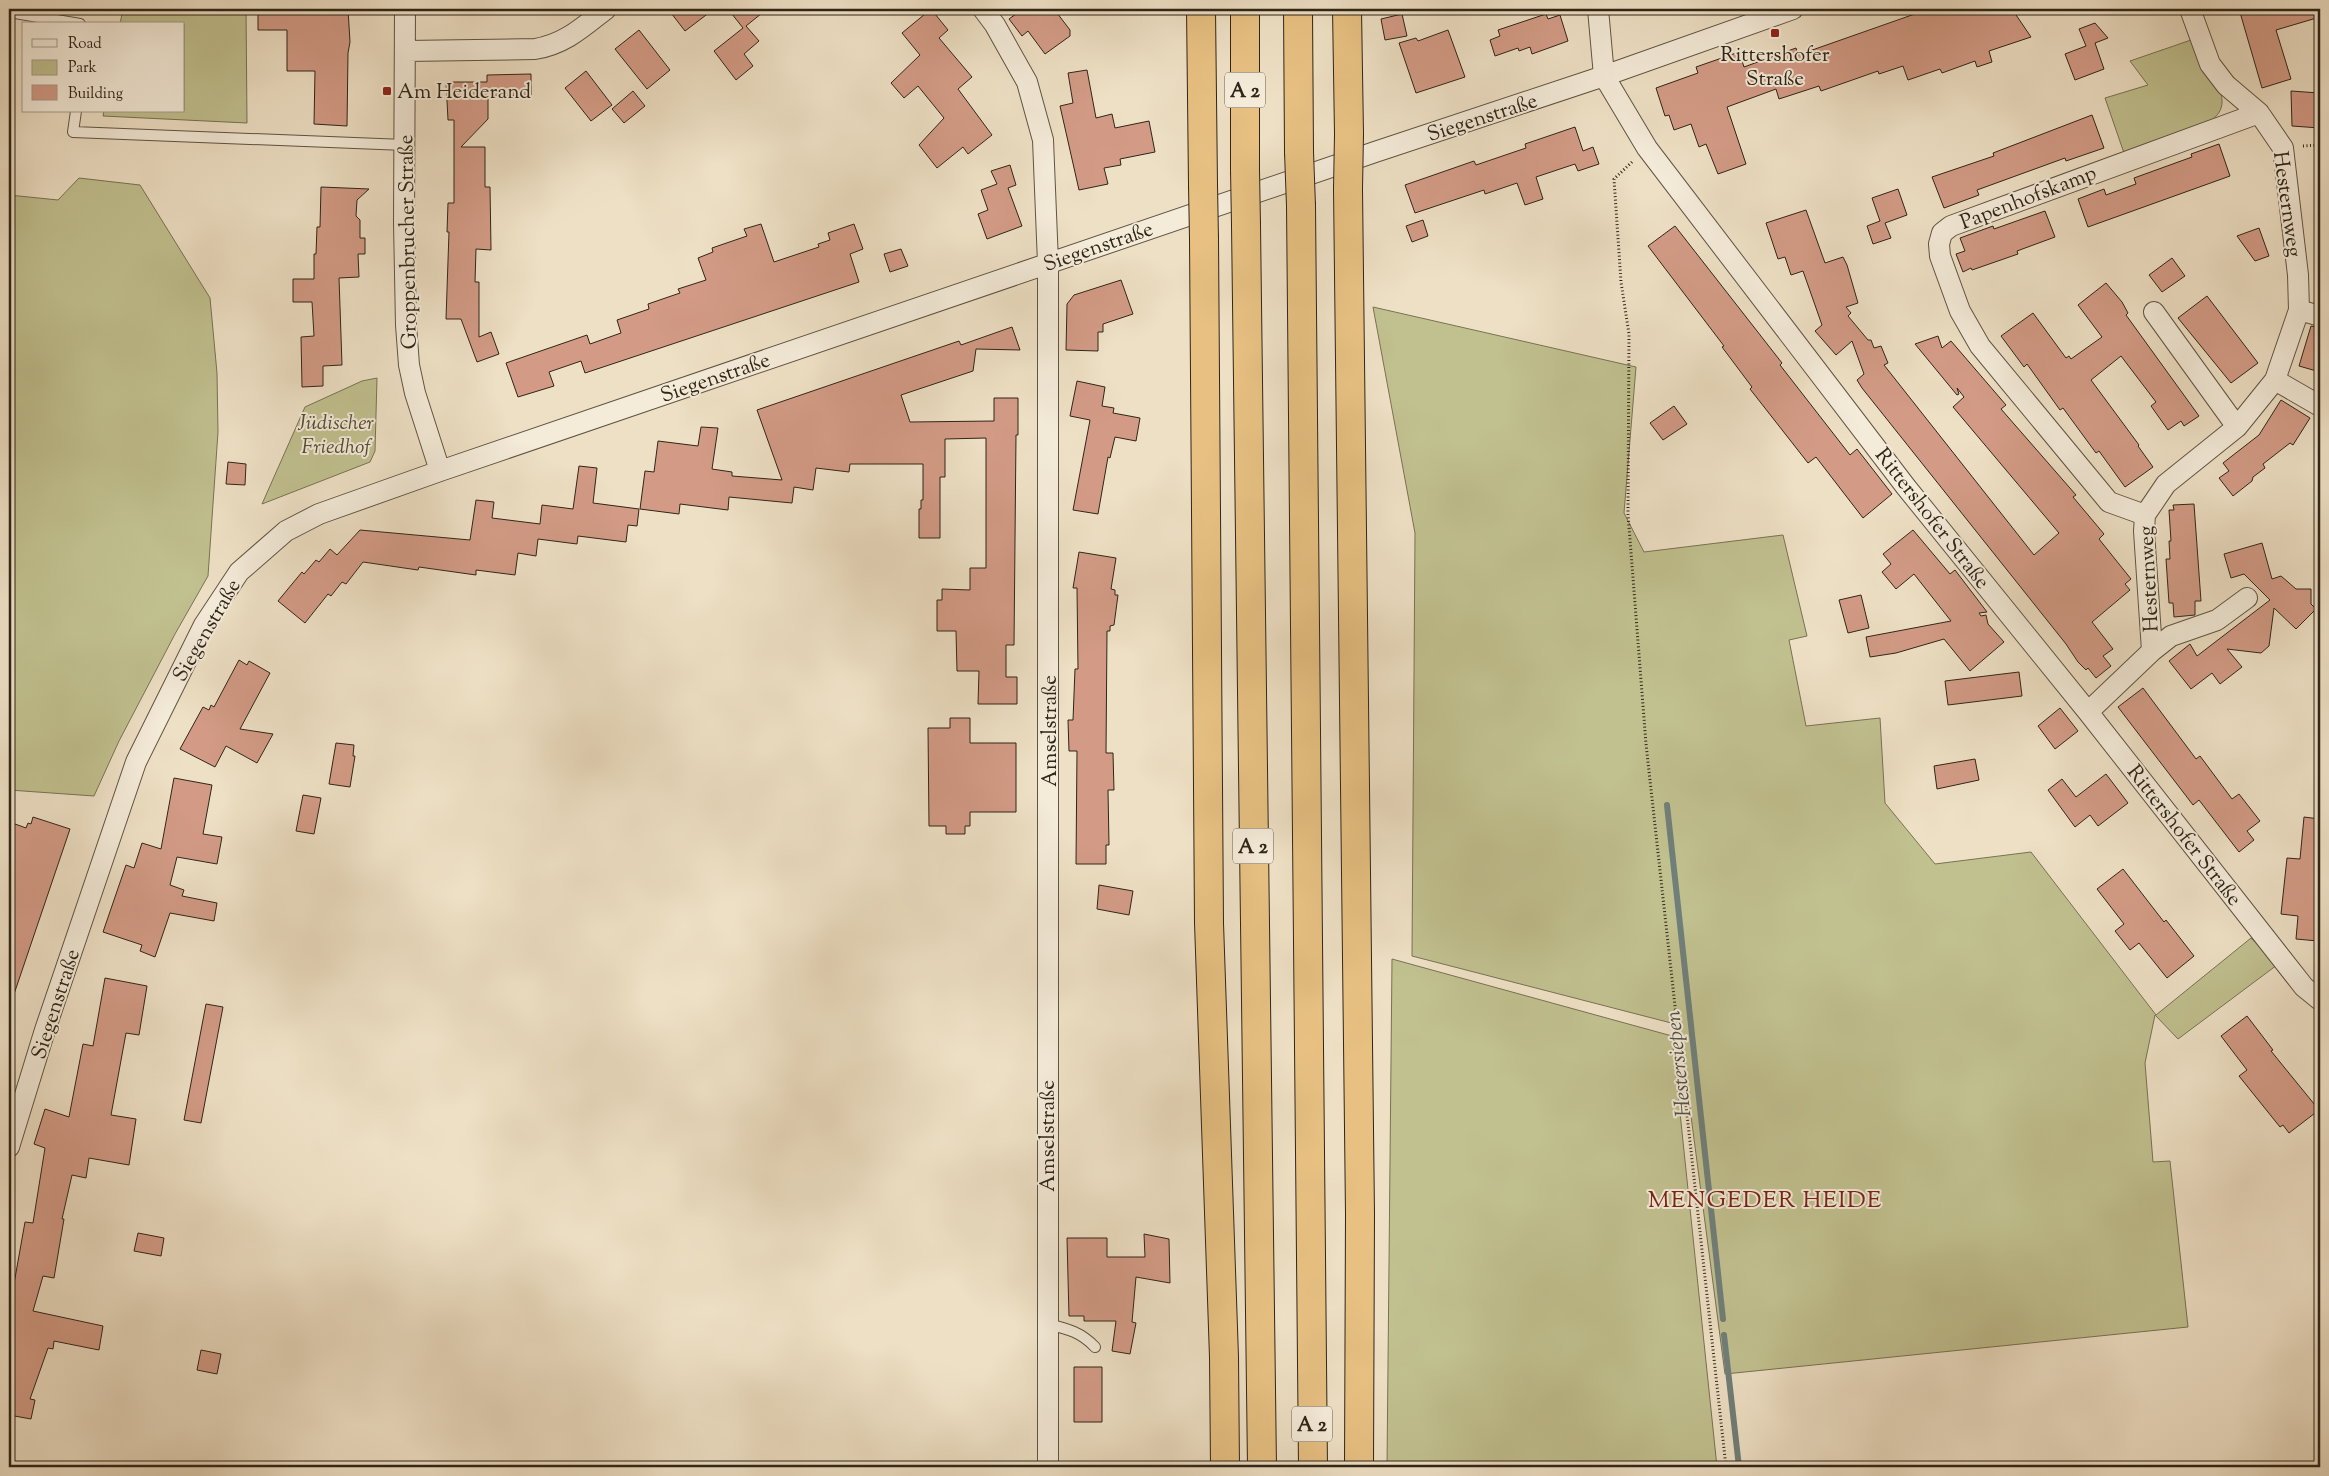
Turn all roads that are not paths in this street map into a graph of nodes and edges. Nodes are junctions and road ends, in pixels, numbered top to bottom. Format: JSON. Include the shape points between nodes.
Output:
{"nodes":[{"id":1,"x":405,"y":9,"type":"edge"},
{"id":2,"x":606,"y":9,"type":"edge"},
{"id":3,"x":983,"y":9,"type":"edge"},
{"id":4,"x":1201,"y":9,"type":"edge"},
{"id":5,"x":1245,"y":9,"type":"edge"},
{"id":6,"x":1298,"y":9,"type":"edge"},
{"id":7,"x":1347,"y":9,"type":"edge"},
{"id":8,"x":1598,"y":9,"type":"edge"},
{"id":9,"x":1793,"y":9,"type":"edge"},
{"id":10,"x":2190,"y":9,"type":"edge"},
{"id":11,"x":9,"y":12,"type":"edge"},
{"id":12,"x":68,"y":22,"type":"edge"},
{"id":13,"x":406,"y":51,"type":"junction"},
{"id":14,"x":1604,"y":76,"type":"junction"},
{"id":15,"x":76,"y":112,"type":"edge"},
{"id":16,"x":2259,"y":113,"type":"junction"},
{"id":17,"x":405,"y":146,"type":"junction"},
{"id":18,"x":1048,"y":263,"type":"junction"},
{"id":19,"x":2299,"y":310,"type":"junction"},
{"id":20,"x":2154,"y":312,"type":"dead end"},
{"id":21,"x":2320,"y":316,"type":"edge"},
{"id":22,"x":2275,"y":380,"type":"junction"},
{"id":23,"x":2320,"y":406,"type":"edge"},
{"id":24,"x":2237,"y":428,"type":"junction"},
{"id":25,"x":440,"y":471,"type":"junction"},
{"id":26,"x":2145,"y":515,"type":"junction"},
{"id":27,"x":2247,"y":598,"type":"dead end"},
{"id":28,"x":2152,"y":651,"type":"junction"},
{"id":29,"x":2088,"y":712,"type":"junction"},
{"id":30,"x":2320,"y":1000,"type":"edge"},
{"id":31,"x":9,"y":1147,"type":"edge"},
{"id":32,"x":1048,"y":1324,"type":"junction"},
{"id":33,"x":1095,"y":1346,"type":"dead end"},
{"id":34,"x":1048,"y":1467,"type":"edge"},
{"id":35,"x":1225,"y":1467,"type":"edge"},
{"id":36,"x":1262,"y":1467,"type":"edge"},
{"id":37,"x":1312,"y":1467,"type":"edge"},
{"id":38,"x":1359,"y":1467,"type":"edge"}],
"edges":[{"from":1,"to":13,"type":"street","name":"Groppenbrucher Straße"},
{"from":2,"to":13,"type":"street","via":[[566,40],[552,46]]},
{"from":3,"to":18,"type":"street","name":"Amselstraße","via":[[1027,82],[1043,140]]},
{"from":4,"to":35,"type":"highway","bridge":true,"via":[[1209,923]]},
{"from":5,"to":36,"type":"highway","number":"A 2","bridge":true},
{"from":6,"to":37,"type":"highway","number":"A 2","bridge":true},
{"from":7,"to":38,"type":"highway","bridge":true,"via":[[1360,1214]]},
{"from":8,"to":14,"type":"street","name":"Rittershofer Straße"},
{"from":9,"to":14,"type":"street","name":"Siegenstraße"},
{"from":10,"to":16,"type":"street","name":"Hesternweg","via":[[2210,64],[2226,85]]},
{"from":11,"to":12,"type":"lane"},
{"from":13,"to":17,"type":"street","name":"Groppenbrucher Straße"},
{"from":14,"to":18,"type":"street","name":"Siegenstraße"},
{"from":14,"to":29,"type":"street","name":"Rittershofer Straße","via":[[1647,148],[1906,487]]},
{"from":15,"to":17,"type":"lane","via":[[73,132]]},
{"from":16,"to":19,"type":"street","name":"Hesternweg","via":[[2283,148]]},
{"from":16,"to":26,"type":"street","name":"Papenhofskamp","via":[[1951,226],[1942,233],[1940,256],[1960,312],[1980,346],[2110,502]]},
{"from":17,"to":25,"type":"street","name":"Groppenbrucher Straße","via":[[405,259],[410,365],[415,394]]},
{"from":18,"to":25,"type":"street","name":"Siegenstraße"},
{"from":18,"to":32,"type":"street","name":"Amselstraße"},
{"from":19,"to":21,"type":"street"},
{"from":19,"to":22,"type":"street","name":"Hesternweg"},
{"from":20,"to":24,"type":"street"},
{"from":22,"to":23,"type":"street"},
{"from":22,"to":24,"type":"street","name":"Hesternweg"},
{"from":24,"to":26,"type":"street","name":"Hesternweg","via":[[2166,484]]},
{"from":25,"to":31,"type":"street","name":"Siegenstraße","via":[[319,514],[286,531],[239,572],[204,625],[136,762]]},
{"from":26,"to":28,"type":"street","name":"Hesternweg"},
{"from":27,"to":28,"type":"street","name":"Hesternweg","via":[[2217,620],[2170,636]]},
{"from":28,"to":29,"type":"street","name":"Hesternweg"},
{"from":29,"to":30,"type":"street","name":"Rittershofer Straße","via":[[2304,987]]},
{"from":32,"to":33,"type":"lane","via":[[1074,1330]]},
{"from":32,"to":34,"type":"street","name":"Amselstraße"}]}
